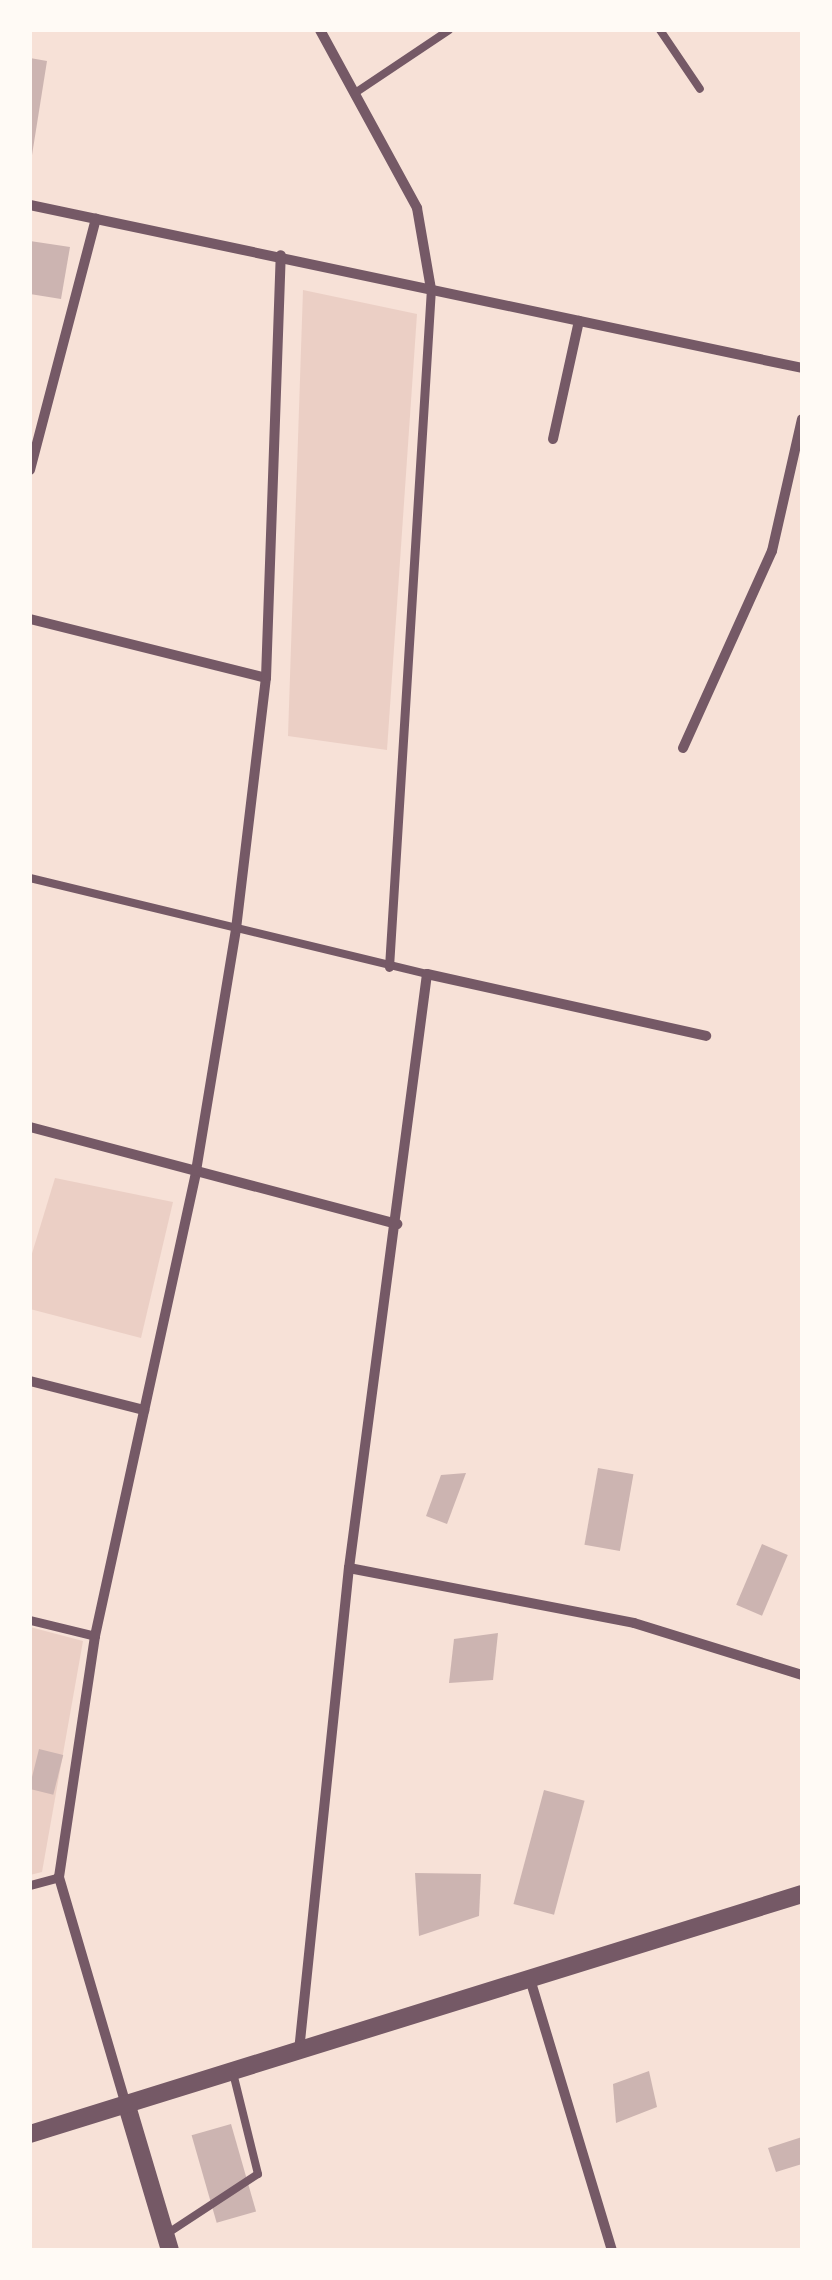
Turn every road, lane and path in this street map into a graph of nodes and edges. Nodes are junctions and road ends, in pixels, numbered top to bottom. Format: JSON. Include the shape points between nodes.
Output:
{"nodes":[{"id":1,"x":320,"y":30,"type":"edge"},
{"id":2,"x":449,"y":30,"type":"edge"},
{"id":3,"x":660,"y":30,"type":"edge"},
{"id":4,"x":700,"y":89,"type":"dead end"},
{"id":5,"x":356,"y":92,"type":"junction"},
{"id":6,"x":30,"y":205,"type":"edge"},
{"id":7,"x":96,"y":219,"type":"junction"},
{"id":8,"x":281,"y":255,"type":"junction"},
{"id":9,"x":431,"y":289,"type":"junction"},
{"id":10,"x":579,"y":320,"type":"junction"},
{"id":11,"x":802,"y":368,"type":"edge"},
{"id":12,"x":802,"y":419,"type":"edge"},
{"id":13,"x":553,"y":439,"type":"dead end"},
{"id":14,"x":30,"y":470,"type":"edge"},
{"id":15,"x":30,"y":619,"type":"edge"},
{"id":16,"x":266,"y":678,"type":"junction"},
{"id":17,"x":683,"y":748,"type":"dead end"},
{"id":18,"x":30,"y":878,"type":"edge"},
{"id":19,"x":236,"y":930,"type":"junction"},
{"id":20,"x":388,"y":966,"type":"junction"},
{"id":21,"x":427,"y":974,"type":"junction"},
{"id":22,"x":706,"y":1036,"type":"dead end"},
{"id":23,"x":30,"y":1127,"type":"edge"},
{"id":24,"x":196,"y":1172,"type":"junction"},
{"id":25,"x":397,"y":1224,"type":"junction"},
{"id":26,"x":30,"y":1381,"type":"edge"},
{"id":27,"x":144,"y":1410,"type":"junction"},
{"id":28,"x":348,"y":1568,"type":"junction"},
{"id":29,"x":30,"y":1620,"type":"edge"},
{"id":30,"x":95,"y":1636,"type":"junction"},
{"id":31,"x":802,"y":1675,"type":"edge"},
{"id":32,"x":59,"y":1877,"type":"junction"},
{"id":33,"x":30,"y":1885,"type":"edge"},
{"id":34,"x":802,"y":1894,"type":"edge"},
{"id":35,"x":530,"y":1980,"type":"junction"},
{"id":36,"x":299,"y":2052,"type":"junction"},
{"id":37,"x":233,"y":2072,"type":"junction"},
{"id":38,"x":127,"y":2106,"type":"junction"},
{"id":39,"x":30,"y":2134,"type":"edge"},
{"id":40,"x":167,"y":2242,"type":"edge"},
{"id":41,"x":612,"y":2250,"type":"edge"}],
"edges":[{"from":1,"to":5,"type":"street"},
{"from":2,"to":5,"type":"lane"},
{"from":3,"to":4,"type":"lane"},
{"from":5,"to":9,"type":"street","via":[[417,208]]},
{"from":6,"to":7,"type":"street"},
{"from":7,"to":8,"type":"street"},
{"from":7,"to":14,"type":"street"},
{"from":8,"to":9,"type":"street"},
{"from":8,"to":16,"type":"street"},
{"from":9,"to":10,"type":"street"},
{"from":9,"to":20,"type":"street"},
{"from":10,"to":11,"type":"street"},
{"from":10,"to":13,"type":"street"},
{"from":12,"to":17,"type":"street","via":[[772,551]]},
{"from":15,"to":16,"type":"street"},
{"from":16,"to":19,"type":"street"},
{"from":18,"to":19,"type":"lane"},
{"from":19,"to":20,"type":"lane"},
{"from":19,"to":24,"type":"street"},
{"from":20,"to":21,"type":"lane"},
{"from":21,"to":22,"type":"street"},
{"from":21,"to":25,"type":"street"},
{"from":23,"to":24,"type":"street"},
{"from":24,"to":25,"type":"street"},
{"from":24,"to":27,"type":"street"},
{"from":25,"to":28,"type":"street"},
{"from":26,"to":27,"type":"street"},
{"from":27,"to":30,"type":"street"},
{"from":28,"to":31,"type":"street","via":[[634,1624]]},
{"from":28,"to":36,"type":"street"},
{"from":29,"to":30,"type":"street"},
{"from":30,"to":32,"type":"street"},
{"from":32,"to":33,"type":"street"},
{"from":32,"to":38,"type":"street"},
{"from":34,"to":35,"type":"street"},
{"from":35,"to":36,"type":"street"},
{"from":35,"to":41,"type":"street"},
{"from":36,"to":37,"type":"street"},
{"from":37,"to":38,"type":"street"},
{"from":37,"to":40,"type":"lane","via":[[258,2174]]},
{"from":38,"to":39,"type":"street"},
{"from":38,"to":40,"type":"street"}]}
